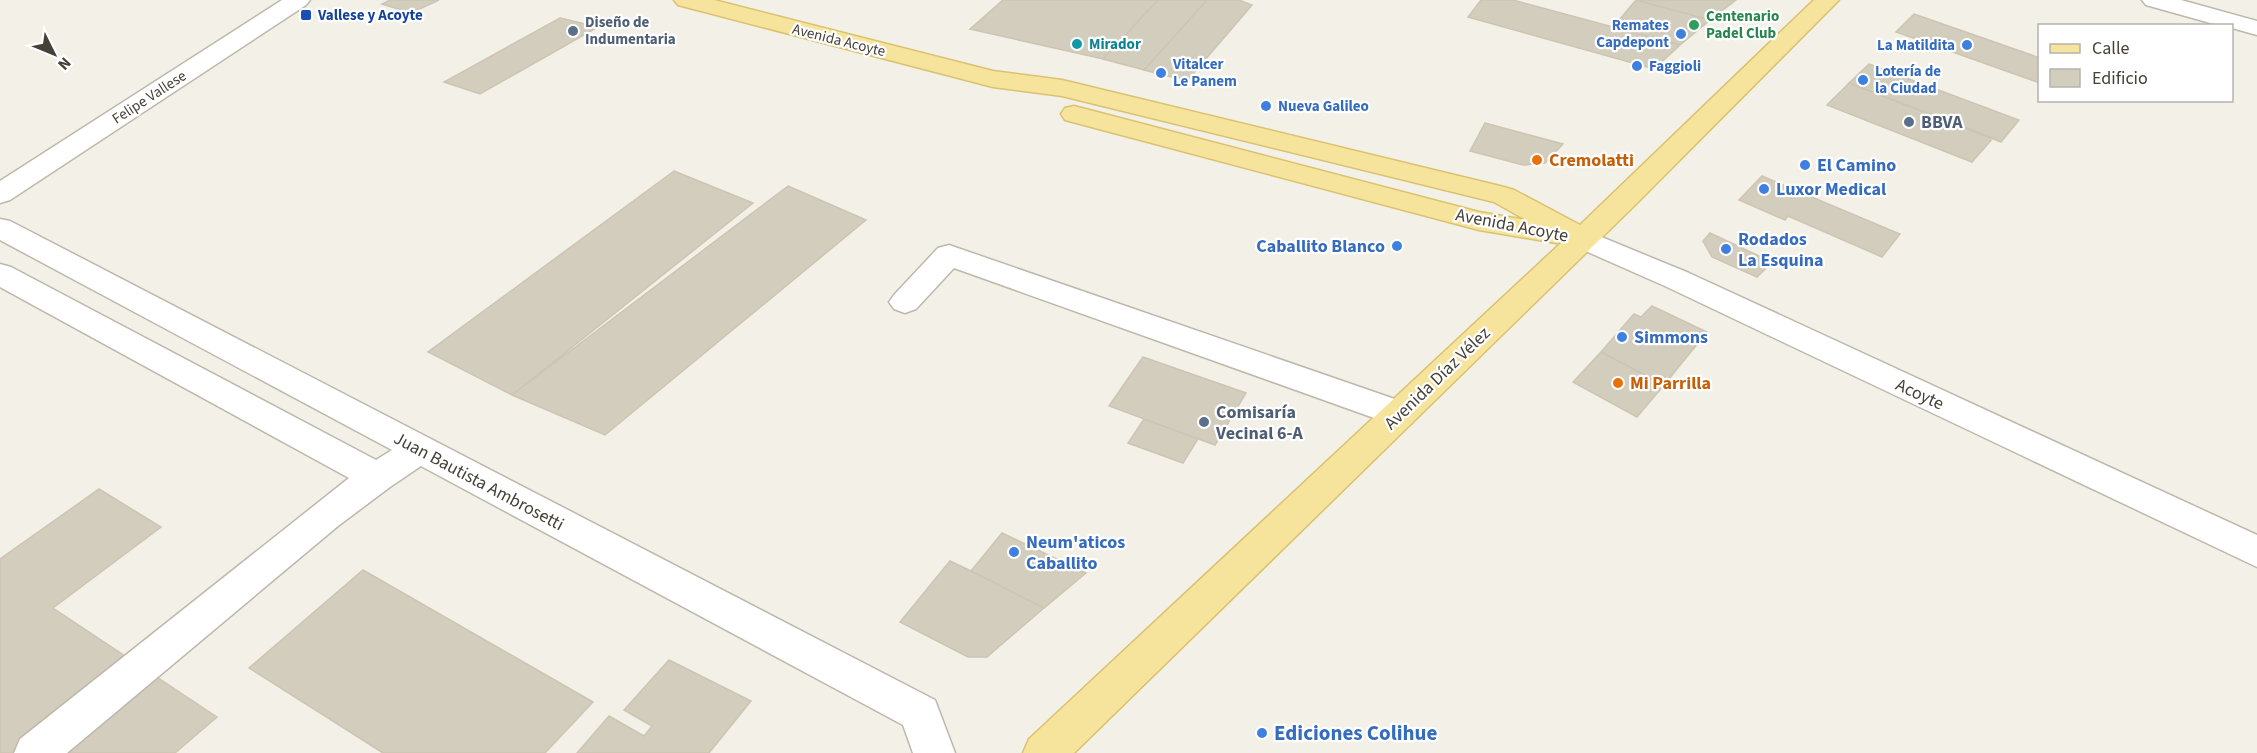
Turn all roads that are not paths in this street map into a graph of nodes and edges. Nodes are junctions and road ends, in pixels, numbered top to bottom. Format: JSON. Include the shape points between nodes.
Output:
{"nodes":[{"id":1,"x":298,"y":0,"type":"edge"},
{"id":2,"x":686,"y":0,"type":"edge"},
{"id":3,"x":1827,"y":0,"type":"edge"},
{"id":4,"x":2154,"y":0,"type":"edge"},
{"id":5,"x":2257,"y":28,"type":"edge"},
{"id":6,"x":0,"y":194,"type":"edge"},
{"id":7,"x":0,"y":228,"type":"edge"},
{"id":8,"x":1582,"y":238,"type":"junction"},
{"id":9,"x":0,"y":274,"type":"edge"},
{"id":10,"x":905,"y":302,"type":"dead end"},
{"id":11,"x":1400,"y":414,"type":"junction"},
{"id":12,"x":420,"y":450,"type":"junction"},
{"id":13,"x":377,"y":477,"type":"junction"},
{"id":14,"x":2257,"y":552,"type":"edge"},
{"id":15,"x":35,"y":753,"type":"edge"},
{"id":16,"x":934,"y":753,"type":"edge"},
{"id":17,"x":1044,"y":753,"type":"edge"}],
"edges":[{"from":1,"to":6,"type":"street","name":"Felipe Vallese"},
{"from":2,"to":8,"type":"main road","name":"Avenida Acoyte","via":[[993,79],[1044,105],[1479,220]]},
{"from":3,"to":8,"type":"main road","name":"Avenida Díaz Vélez"},
{"from":4,"to":5,"type":"street"},
{"from":7,"to":12,"type":"street","name":"Juan Bautista Ambrosetti"},
{"from":8,"to":11,"type":"main road","name":"Avenida Díaz Vélez"},
{"from":8,"to":14,"type":"street","name":"Acoyte"},
{"from":9,"to":13,"type":"street"},
{"from":10,"to":11,"type":"street","via":[[949,255]]},
{"from":11,"to":17,"type":"main road","name":"Avenida Díaz Vélez"},
{"from":12,"to":13,"type":"street"},
{"from":12,"to":16,"type":"street","name":"Juan Bautista Ambrosetti","via":[[920,713]]},
{"from":13,"to":15,"type":"street"}]}
